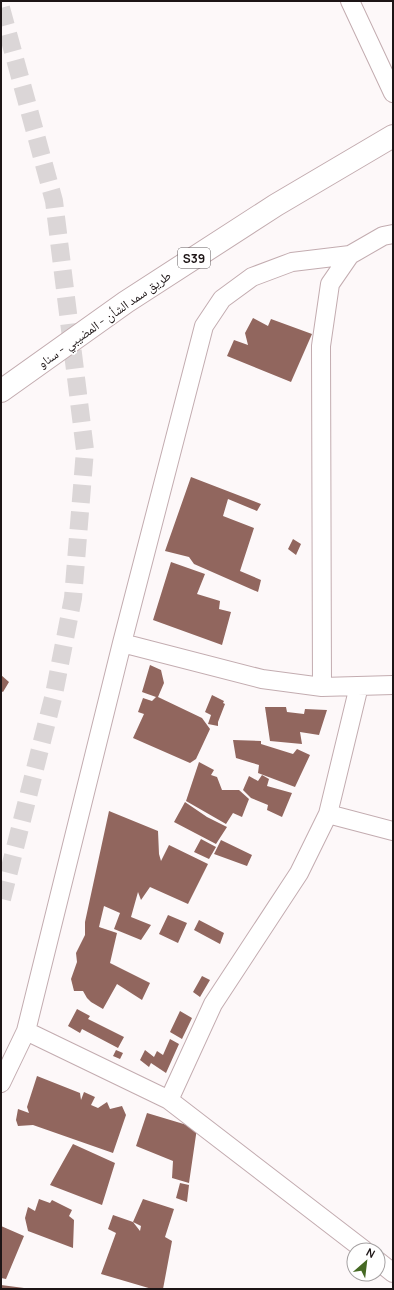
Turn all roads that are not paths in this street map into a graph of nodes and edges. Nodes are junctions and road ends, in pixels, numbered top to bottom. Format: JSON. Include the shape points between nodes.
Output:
{"nodes":[{"id":1,"x":350,"y":1,"type":"edge"},
{"id":2,"x":393,"y":93,"type":"edge"},
{"id":3,"x":393,"y":136,"type":"edge"},
{"id":4,"x":393,"y":234,"type":"edge"},
{"id":5,"x":350,"y":255,"type":"junction"},
{"id":6,"x":1,"y":391,"type":"edge"},
{"id":7,"x":122,"y":643,"type":"junction"},
{"id":8,"x":393,"y":685,"type":"edge"},
{"id":9,"x":359,"y":686,"type":"junction"},
{"id":10,"x":322,"y":687,"type":"junction"},
{"id":11,"x":328,"y":814,"type":"junction"},
{"id":12,"x":393,"y":831,"type":"edge"},
{"id":13,"x":26,"y":1031,"type":"junction"},
{"id":14,"x":1,"y":1083,"type":"edge"},
{"id":15,"x":169,"y":1100,"type":"junction"},
{"id":16,"x":354,"y":1242,"type":"edge"}],
"edges":[{"from":1,"to":2,"type":"street"},
{"from":3,"to":6,"type":"main road","name":"طريق سمد الشأن - المضيبي - سناو","number":"S39","via":[[276,205],[126,302]]},
{"from":4,"to":5,"type":"street","via":[[383,236]]},
{"from":5,"to":7,"type":"street","via":[[292,262],[252,277],[222,299],[204,326]]},
{"from":5,"to":10,"type":"street","via":[[330,284],[321,346]]},
{"from":7,"to":10,"type":"street","via":[[262,679]]},
{"from":7,"to":13,"type":"street"},
{"from":8,"to":9,"type":"street"},
{"from":9,"to":10,"type":"street"},
{"from":9,"to":11,"type":"street"},
{"from":11,"to":12,"type":"street"},
{"from":11,"to":15,"type":"street","via":[[299,873],[213,1004]]},
{"from":13,"to":14,"type":"street"},
{"from":13,"to":15,"type":"street"},
{"from":15,"to":16,"type":"street"}]}
